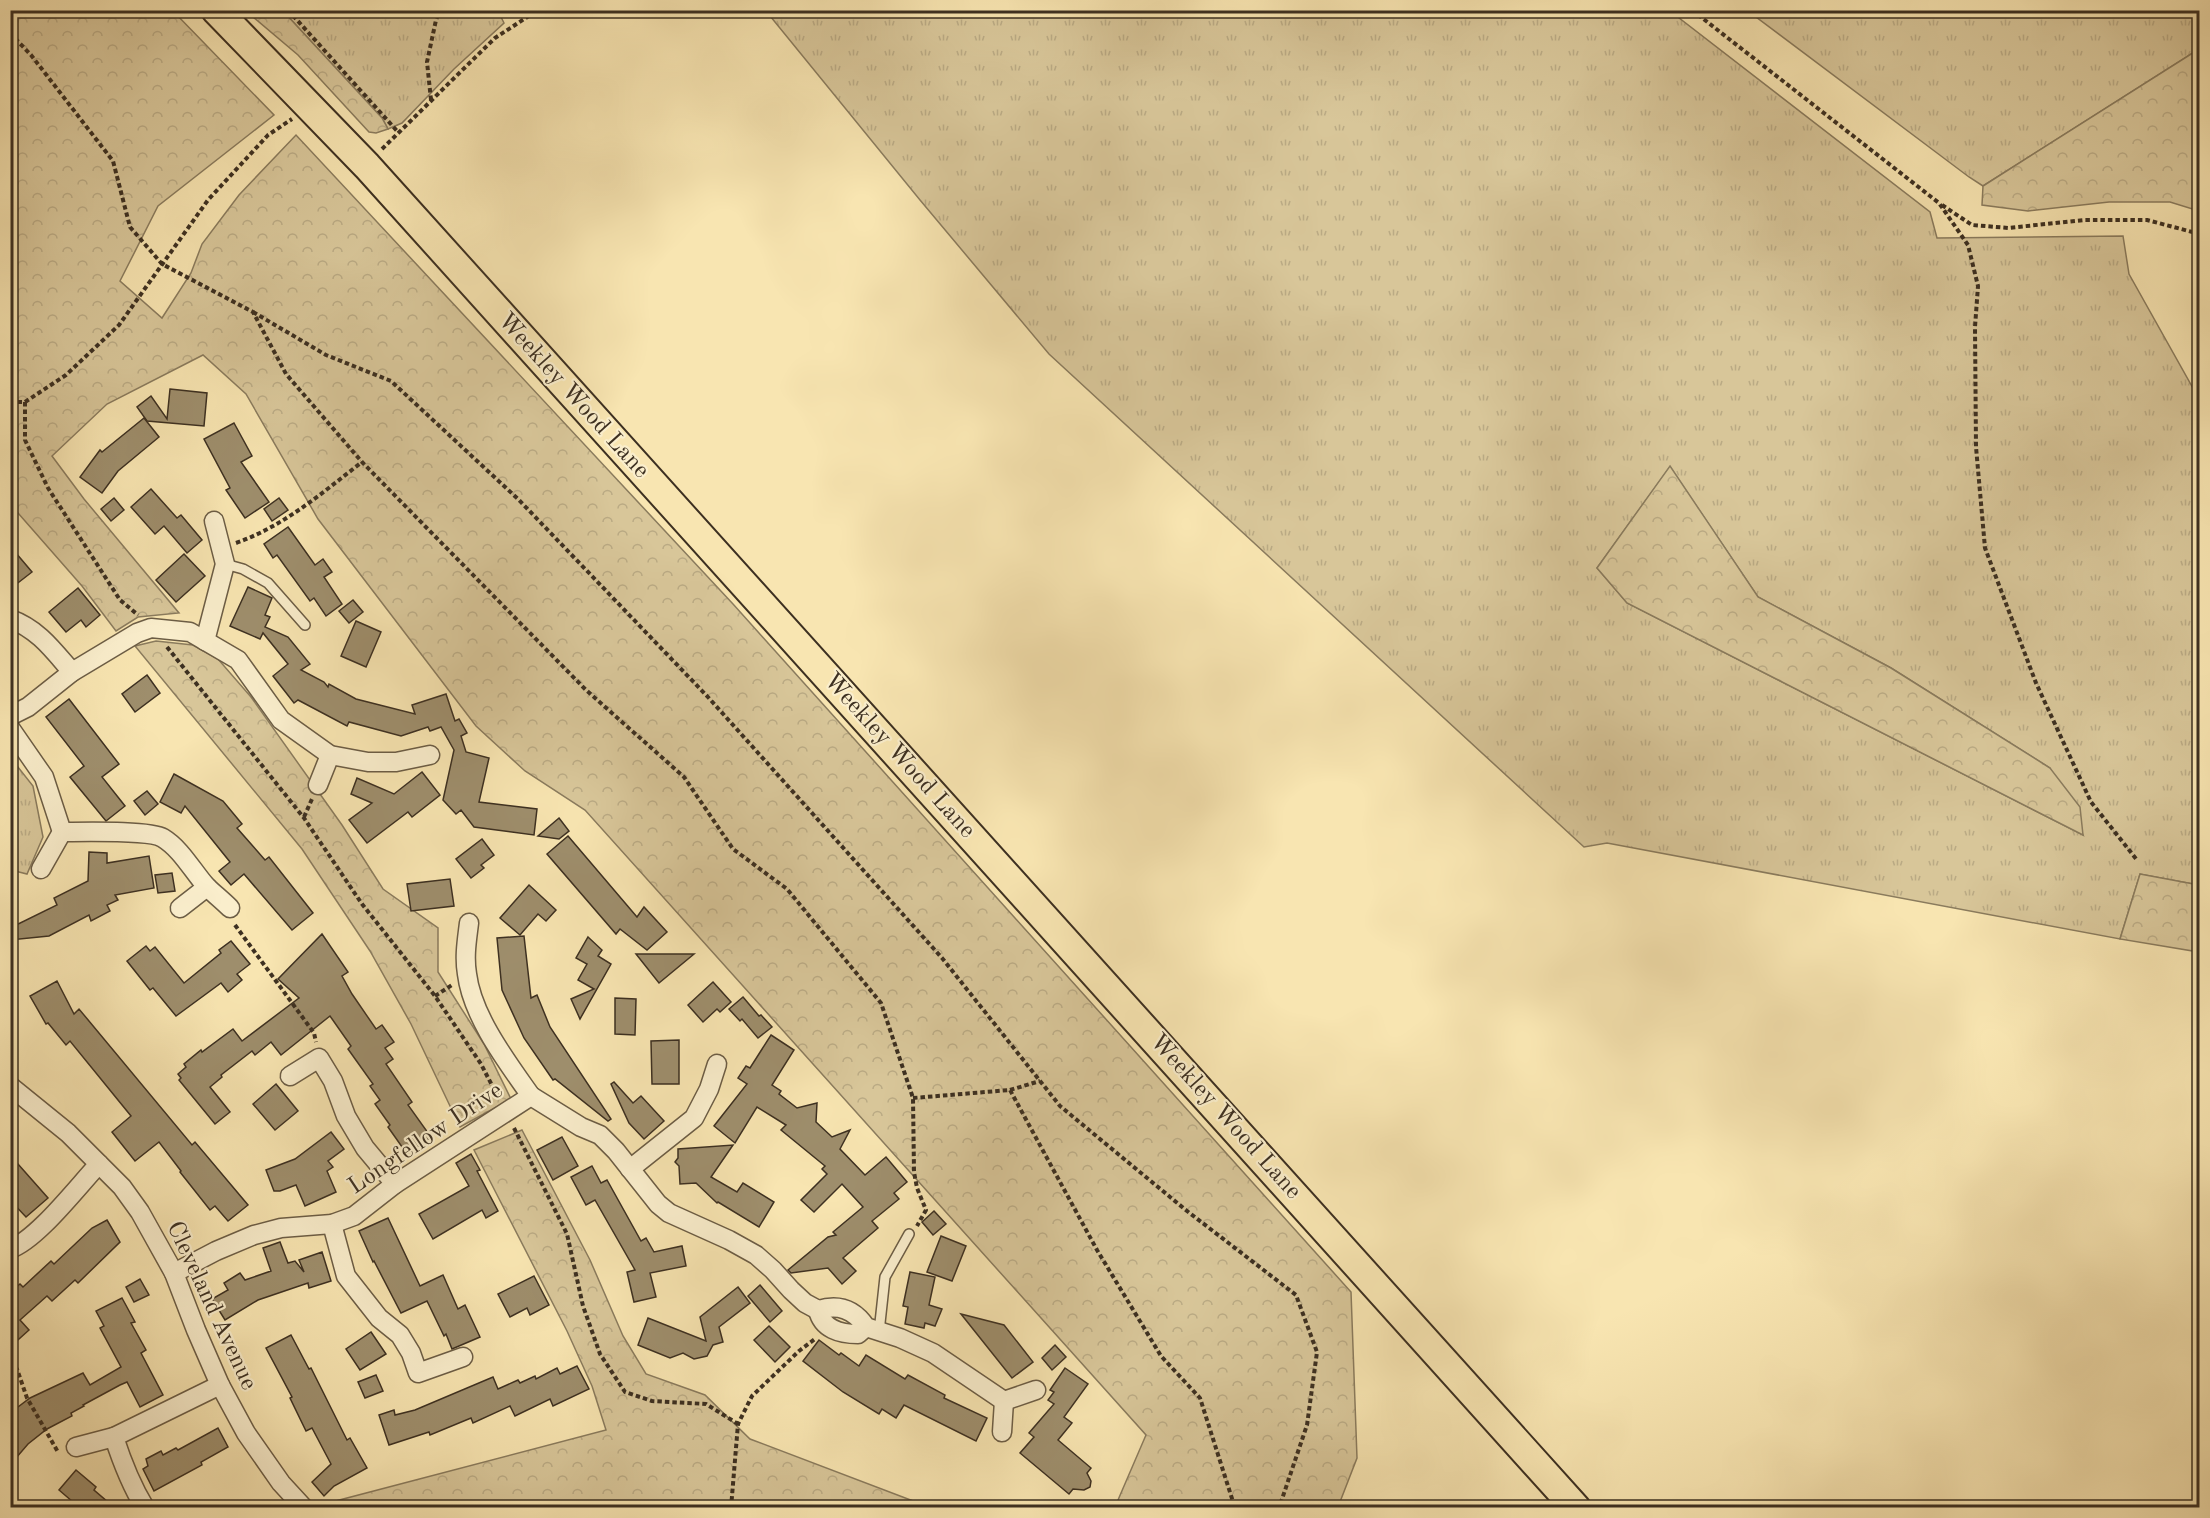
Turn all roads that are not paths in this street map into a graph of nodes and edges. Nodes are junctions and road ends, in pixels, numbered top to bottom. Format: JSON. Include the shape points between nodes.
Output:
{"nodes":[{"id":1,"x":216,"y":10,"type":"edge"},
{"id":2,"x":214,"y":521,"type":"dead end"},
{"id":3,"x":223,"y":556,"type":"junction"},
{"id":4,"x":10,"y":619,"type":"edge"},
{"id":5,"x":305,"y":625,"type":"dead end"},
{"id":6,"x":205,"y":641,"type":"junction"},
{"id":7,"x":72,"y":672,"type":"junction"},
{"id":8,"x":10,"y":716,"type":"edge"},
{"id":9,"x":10,"y":729,"type":"edge"},
{"id":10,"x":330,"y":755,"type":"junction"},
{"id":11,"x":430,"y":755,"type":"dead end"},
{"id":12,"x":318,"y":785,"type":"dead end"},
{"id":13,"x":62,"y":832,"type":"junction"},
{"id":14,"x":41,"y":869,"type":"dead end"},
{"id":15,"x":207,"y":887,"type":"junction"},
{"id":16,"x":180,"y":908,"type":"dead end"},
{"id":17,"x":230,"y":908,"type":"road end"},
{"id":18,"x":469,"y":922,"type":"dead end"},
{"id":19,"x":717,"y":1064,"type":"dead end"},
{"id":20,"x":290,"y":1076,"type":"dead end"},
{"id":21,"x":10,"y":1086,"type":"edge"},
{"id":22,"x":531,"y":1096,"type":"junction"},
{"id":23,"x":99,"y":1164,"type":"junction"},
{"id":24,"x":630,"y":1169,"type":"junction"},
{"id":25,"x":395,"y":1184,"type":"junction"},
{"id":26,"x":332,"y":1224,"type":"junction"},
{"id":27,"x":909,"y":1234,"type":"road end"},
{"id":28,"x":10,"y":1249,"type":"edge"},
{"id":29,"x":174,"y":1273,"type":"junction"},
{"id":30,"x":818,"y":1310,"type":"junction"},
{"id":31,"x":873,"y":1330,"type":"junction"},
{"id":32,"x":464,"y":1357,"type":"dead end"},
{"id":33,"x":220,"y":1385,"type":"junction"},
{"id":34,"x":1036,"y":1390,"type":"dead end"},
{"id":35,"x":1004,"y":1401,"type":"junction"},
{"id":36,"x":1002,"y":1432,"type":"dead end"},
{"id":37,"x":114,"y":1437,"type":"junction"},
{"id":38,"x":76,"y":1447,"type":"dead end"},
{"id":39,"x":145,"y":1508,"type":"edge"},
{"id":40,"x":304,"y":1508,"type":"edge"},
{"id":41,"x":1576,"y":1508,"type":"edge"}],
"edges":[{"from":1,"to":41,"type":"main road","name":"Weekley Wood Lane","via":[[367,166]]},
{"from":2,"to":3,"type":"street"},
{"from":3,"to":5,"type":"lane","via":[[267,583]]},
{"from":3,"to":6,"type":"street"},
{"from":4,"to":7,"type":"street","via":[[36,632]]},
{"from":6,"to":7,"type":"street","via":[[190,632],[151,628]]},
{"from":6,"to":10,"type":"street","via":[[238,660],[281,720]]},
{"from":7,"to":8,"type":"street","via":[[28,707]]},
{"from":9,"to":13,"type":"street","via":[[44,777]]},
{"from":10,"to":11,"type":"street","via":[[368,762],[396,762]]},
{"from":10,"to":12,"type":"street"},
{"from":13,"to":14,"type":"street"},
{"from":13,"to":15,"type":"street","via":[[148,832],[162,837]]},
{"from":15,"to":16,"type":"street"},
{"from":15,"to":17,"type":"street"},
{"from":18,"to":22,"type":"street","via":[[467,975],[478,1011]]},
{"from":19,"to":24,"type":"street","via":[[694,1118]]},
{"from":20,"to":25,"type":"street","via":[[319,1058],[365,1148]]},
{"from":21,"to":23,"type":"street","name":"Cleveland Avenue"},
{"from":22,"to":24,"type":"street","name":"Longfellow Drive","via":[[600,1135]]},
{"from":22,"to":25,"type":"street","name":"Longfellow Drive"},
{"from":23,"to":28,"type":"street","via":[[35,1234]]},
{"from":23,"to":29,"type":"street","name":"Cleveland Avenue","via":[[122,1186],[140,1212]]},
{"from":24,"to":30,"type":"street","name":"Longfellow Drive","via":[[669,1213],[756,1255],[805,1303]]},
{"from":25,"to":26,"type":"street","name":"Longfellow Drive","via":[[354,1216]]},
{"from":26,"to":29,"type":"street","name":"Longfellow Drive","via":[[254,1234]]},
{"from":26,"to":32,"type":"street","via":[[346,1275],[379,1318],[400,1335],[418,1373]]},
{"from":27,"to":31,"type":"lane","via":[[885,1277]]},
{"from":29,"to":33,"type":"street","name":"Cleveland Avenue"},
{"from":30,"to":31,"type":"street","via":[[830,1306],[849,1311]]},
{"from":30,"to":31,"type":"street","name":"Longfellow Drive","via":[[819,1318],[830,1328],[846,1334]]},
{"from":31,"to":35,"type":"street","via":[[933,1353]]},
{"from":33,"to":37,"type":"street"},
{"from":33,"to":40,"type":"street","name":"Cleveland Avenue","via":[[246,1433]]},
{"from":34,"to":35,"type":"street"},
{"from":35,"to":36,"type":"street"},
{"from":37,"to":38,"type":"street"},
{"from":37,"to":39,"type":"street"}]}
